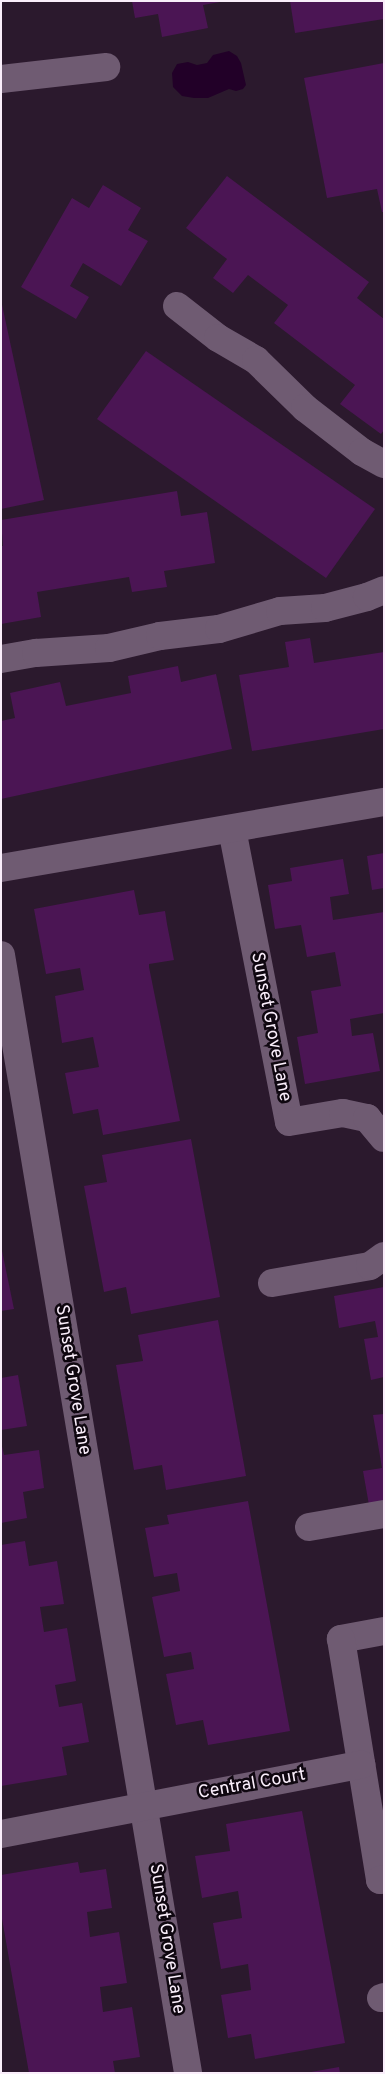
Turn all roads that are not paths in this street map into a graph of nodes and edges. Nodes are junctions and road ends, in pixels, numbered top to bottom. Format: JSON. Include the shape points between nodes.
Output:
{"nodes":[{"id":1,"x":106,"y":67,"type":"dead end"},
{"id":2,"x":1,"y":80,"type":"edge"},
{"id":3,"x":177,"y":306,"type":"dead end"},
{"id":4,"x":384,"y":464,"type":"edge"},
{"id":5,"x":384,"y":590,"type":"edge"},
{"id":6,"x":1,"y":659,"type":"edge"},
{"id":7,"x":384,"y":802,"type":"edge"},
{"id":8,"x":232,"y":829,"type":"junction"},
{"id":9,"x":1,"y":868,"type":"edge"},
{"id":10,"x":1,"y":955,"type":"edge"},
{"id":11,"x":384,"y":1138,"type":"edge"},
{"id":12,"x":384,"y":1256,"type":"edge"},
{"id":13,"x":272,"y":1282,"type":"dead end"},
{"id":14,"x":384,"y":1514,"type":"edge"},
{"id":15,"x":309,"y":1527,"type":"dead end"},
{"id":16,"x":384,"y":1631,"type":"edge"},
{"id":17,"x":361,"y":1765,"type":"junction"},
{"id":18,"x":143,"y":1805,"type":"junction"},
{"id":19,"x":1,"y":1834,"type":"edge"},
{"id":20,"x":384,"y":1880,"type":"edge"},
{"id":21,"x":188,"y":2073,"type":"edge"}],
"edges":[{"from":1,"to":2,"type":"street"},
{"from":3,"to":4,"type":"street","via":[[218,338],[256,360],[304,408],[362,452]]},
{"from":5,"to":6,"type":"street","via":[[325,608],[280,611],[219,629],[160,636],[109,648]]},
{"from":7,"to":8,"type":"street"},
{"from":8,"to":9,"type":"street"},
{"from":8,"to":11,"type":"street","name":"Sunset Grove Lane","via":[[289,1122],[343,1113],[367,1118]]},
{"from":10,"to":18,"type":"street","name":"Sunset Grove Lane"},
{"from":12,"to":13,"type":"street","via":[[370,1266]]},
{"from":14,"to":15,"type":"street"},
{"from":16,"to":17,"type":"street","via":[[341,1639]]},
{"from":17,"to":18,"type":"street","name":"Central Court"},
{"from":17,"to":20,"type":"street","via":[[380,1880]]},
{"from":18,"to":19,"type":"street"},
{"from":18,"to":21,"type":"street","name":"Sunset Grove Lane"}]}
